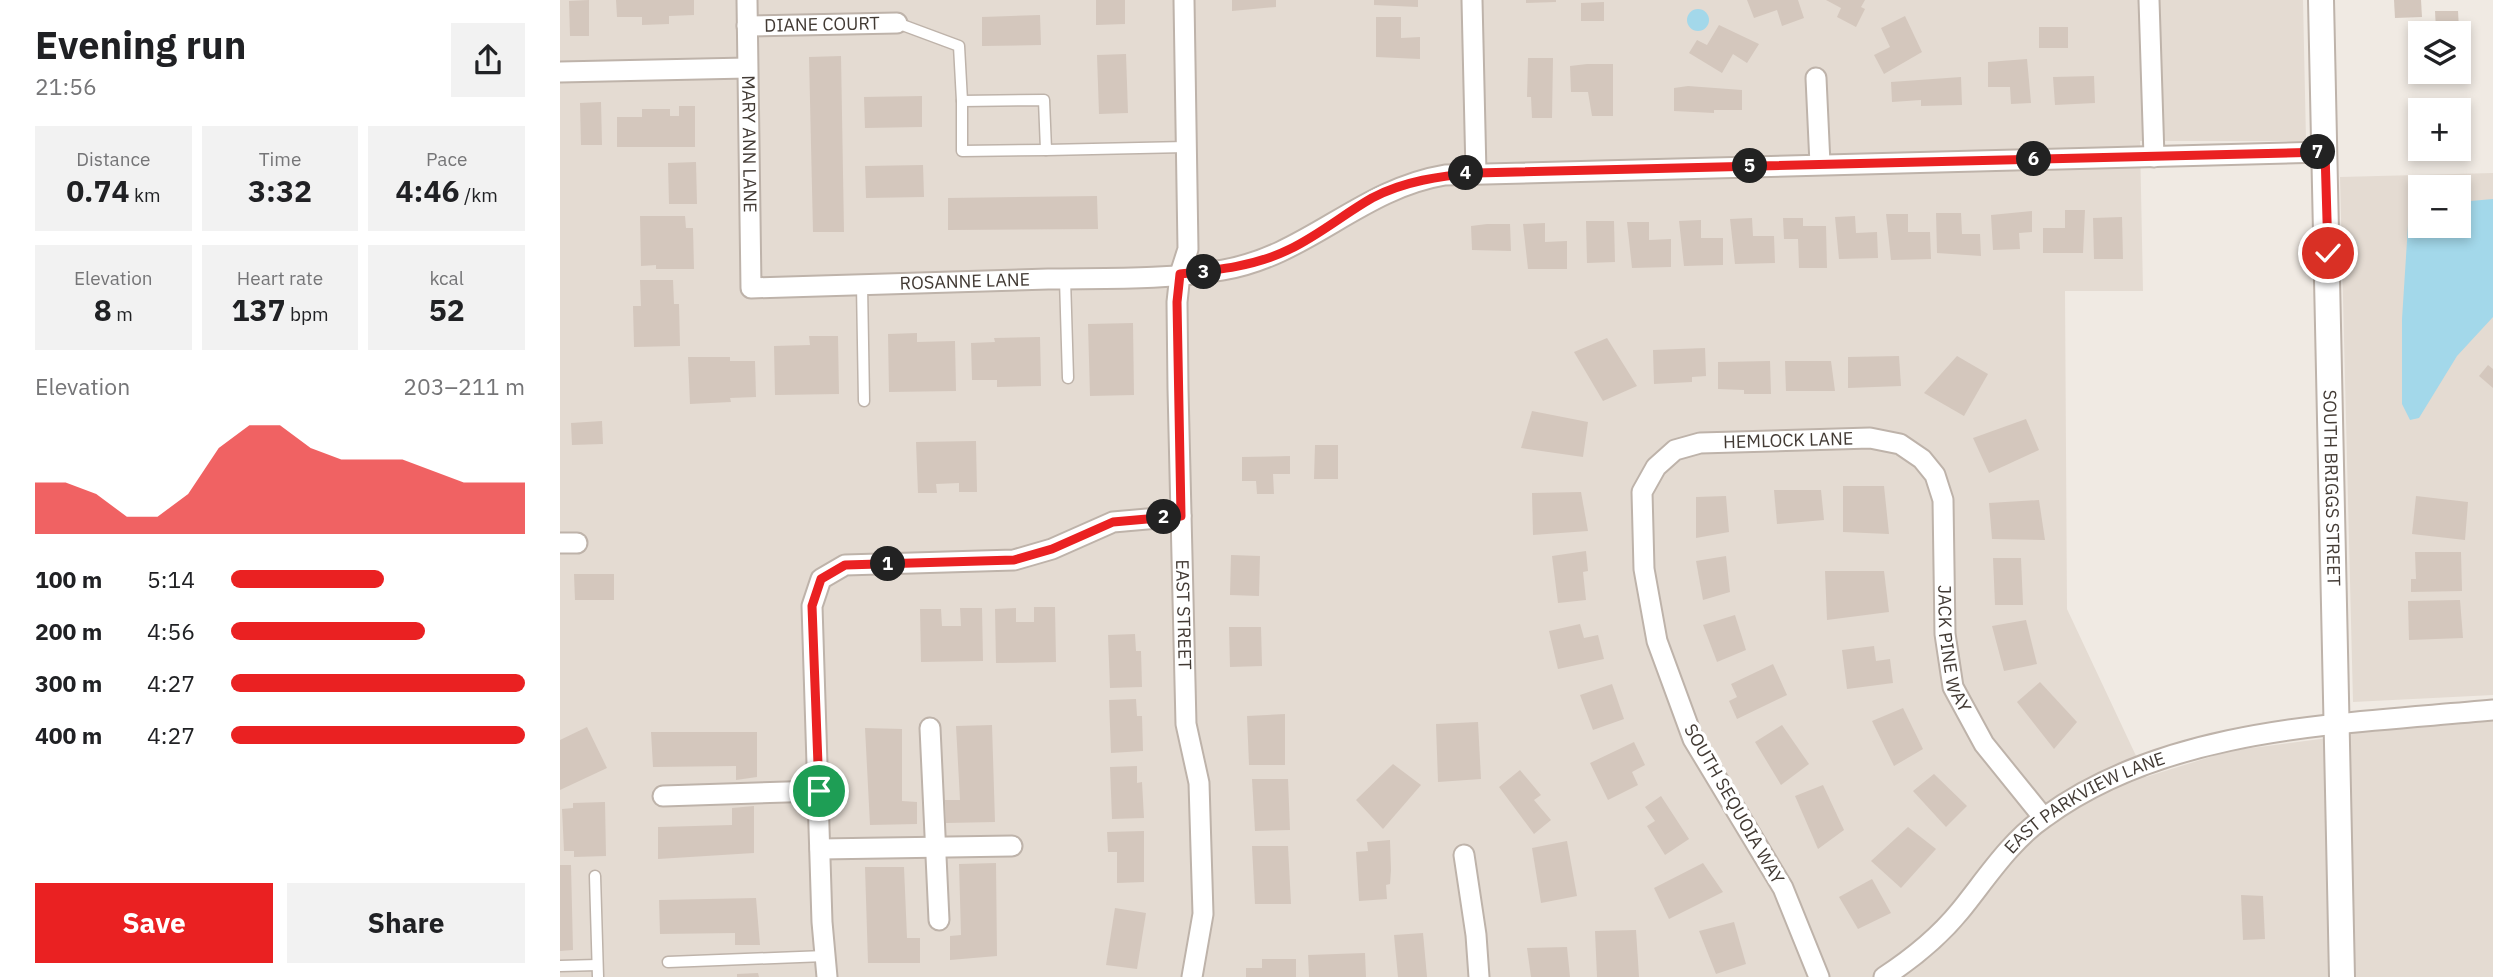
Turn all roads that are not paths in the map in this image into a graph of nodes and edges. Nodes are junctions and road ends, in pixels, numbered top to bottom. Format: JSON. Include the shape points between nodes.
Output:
{"nodes":[{"id":1,"x":747,"y":0,"type":"edge"},
{"id":2,"x":1184,"y":0,"type":"edge"},
{"id":3,"x":1472,"y":0,"type":"edge"},
{"id":4,"x":2149,"y":0,"type":"edge"},
{"id":5,"x":2321,"y":0,"type":"edge"},
{"id":6,"x":897,"y":23,"type":"joint"},
{"id":7,"x":747,"y":26,"type":"junction"},
{"id":8,"x":747,"y":68,"type":"junction"},
{"id":9,"x":560,"y":72,"type":"edge"},
{"id":10,"x":1816,"y":78,"type":"dead end"},
{"id":11,"x":962,"y":101,"type":"junction"},
{"id":12,"x":1186,"y":147,"type":"junction"},
{"id":13,"x":1046,"y":150,"type":"junction"},
{"id":14,"x":2325,"y":152,"type":"junction"},
{"id":15,"x":2154,"y":157,"type":"junction"},
{"id":16,"x":1820,"y":164,"type":"junction"},
{"id":17,"x":1476,"y":173,"type":"junction"},
{"id":18,"x":1180,"y":274,"type":"junction"},
{"id":19,"x":1065,"y":279,"type":"junction"},
{"id":20,"x":862,"y":285,"type":"junction"},
{"id":21,"x":751,"y":288,"type":"joint"},
{"id":22,"x":1068,"y":378,"type":"dead end"},
{"id":23,"x":864,"y":401,"type":"dead end"},
{"id":24,"x":1922,"y":459,"type":"joint"},
{"id":25,"x":1656,"y":467,"type":"joint"},
{"id":26,"x":1181,"y":516,"type":"junction"},
{"id":27,"x":2493,"y":710,"type":"edge"},
{"id":28,"x":2337,"y":724,"type":"junction"},
{"id":29,"x":930,"y":728,"type":"dead end"},
{"id":30,"x":819,"y":791,"type":"junction"},
{"id":31,"x":663,"y":796,"type":"dead end"},
{"id":32,"x":2043,"y":817,"type":"junction"},
{"id":33,"x":1012,"y":846,"type":"dead end"},
{"id":34,"x":936,"y":847,"type":"junction"},
{"id":35,"x":820,"y":849,"type":"junction"},
{"id":36,"x":1464,"y":855,"type":"dead end"},
{"id":37,"x":595,"y":876,"type":"dead end"},
{"id":38,"x":939,"y":920,"type":"dead end"},
{"id":39,"x":825,"y":956,"type":"junction"},
{"id":40,"x":668,"y":962,"type":"dead end"},
{"id":41,"x":597,"y":965,"type":"junction"},
{"id":42,"x":560,"y":966,"type":"edge"},
{"id":43,"x":598,"y":977,"type":"edge"},
{"id":44,"x":827,"y":977,"type":"edge"},
{"id":45,"x":1192,"y":977,"type":"edge"},
{"id":46,"x":1479,"y":977,"type":"edge"},
{"id":47,"x":1819,"y":977,"type":"edge"},
{"id":48,"x":1884,"y":977,"type":"edge"},
{"id":49,"x":2342,"y":977,"type":"edge"}],
"edges":[{"from":1,"to":7,"type":"street","name":"MARY ANN LANE"},
{"from":2,"to":12,"type":"street","name":"EAST STREET"},
{"from":3,"to":17,"type":"street"},
{"from":4,"to":15,"type":"street"},
{"from":5,"to":14,"type":"street","name":"SOUTH BRIGGS STREET"},
{"from":6,"to":7,"type":"street","name":"DIANE COURT"},
{"from":6,"to":11,"type":"lane","via":[[959,46]]},
{"from":7,"to":8,"type":"street","name":"MARY ANN LANE"},
{"from":8,"to":9,"type":"street"},
{"from":8,"to":21,"type":"street","name":"MARY ANN LANE"},
{"from":10,"to":16,"type":"street"},
{"from":11,"to":13,"type":"lane","via":[[1044,100]]},
{"from":11,"to":13,"type":"lane","via":[[962,151]]},
{"from":12,"to":13,"type":"lane"},
{"from":12,"to":18,"type":"street","name":"EAST STREET","via":[[1188,249]]},
{"from":14,"to":15,"type":"street","name":"ROSANNE LANE"},
{"from":14,"to":28,"type":"street","name":"SOUTH BRIGGS STREET"},
{"from":15,"to":16,"type":"street","name":"ROSANNE LANE"},
{"from":16,"to":17,"type":"street","name":"ROSANNE LANE"},
{"from":17,"to":18,"type":"street","name":"ROSANNE LANE","via":[[1424,179],[1395,188],[1269,257],[1223,270]]},
{"from":18,"to":19,"type":"street","name":"ROSANNE LANE"},
{"from":18,"to":26,"type":"street","name":"EAST STREET"},
{"from":19,"to":20,"type":"street","name":"ROSANNE LANE"},
{"from":19,"to":22,"type":"lane"},
{"from":20,"to":21,"type":"street","name":"ROSANNE LANE"},
{"from":20,"to":23,"type":"lane"},
{"from":24,"to":25,"type":"street","name":"HEMLOCK LANE","via":[[1900,444],[1870,438],[1700,443],[1675,450]]},
{"from":24,"to":32,"type":"street","name":"JACK PINE WAY","via":[[1935,475],[1943,500],[1945,634],[1953,687],[1983,744]]},
{"from":25,"to":47,"type":"street","name":"SOUTH SEQUOIA WAY","via":[[1642,492],[1644,569],[1657,641],[1693,739],[1783,888]]},
{"from":26,"to":30,"type":"street","via":[[1113,522],[1014,560],[845,565],[821,579],[812,606]]},
{"from":26,"to":45,"type":"street","name":"EAST STREET","via":[[1186,724],[1199,783],[1203,914]]},
{"from":27,"to":28,"type":"street","name":"EAST PARKVIEW LANE"},
{"from":28,"to":32,"type":"street","name":"EAST PARKVIEW LANE","via":[[2149,760]]},
{"from":28,"to":49,"type":"street","name":"SOUTH BRIGGS STREET"},
{"from":29,"to":34,"type":"street"},
{"from":30,"to":31,"type":"street"},
{"from":30,"to":35,"type":"street"},
{"from":32,"to":48,"type":"street","name":"EAST PARKVIEW LANE","via":[[1994,866],[1958,914],[1917,955]]},
{"from":33,"to":34,"type":"street"},
{"from":34,"to":35,"type":"street"},
{"from":34,"to":38,"type":"street"},
{"from":35,"to":39,"type":"street"},
{"from":36,"to":46,"type":"street"},
{"from":37,"to":41,"type":"lane"},
{"from":39,"to":40,"type":"lane"},
{"from":39,"to":44,"type":"street"},
{"from":41,"to":42,"type":"lane"},
{"from":41,"to":43,"type":"lane"}]}
